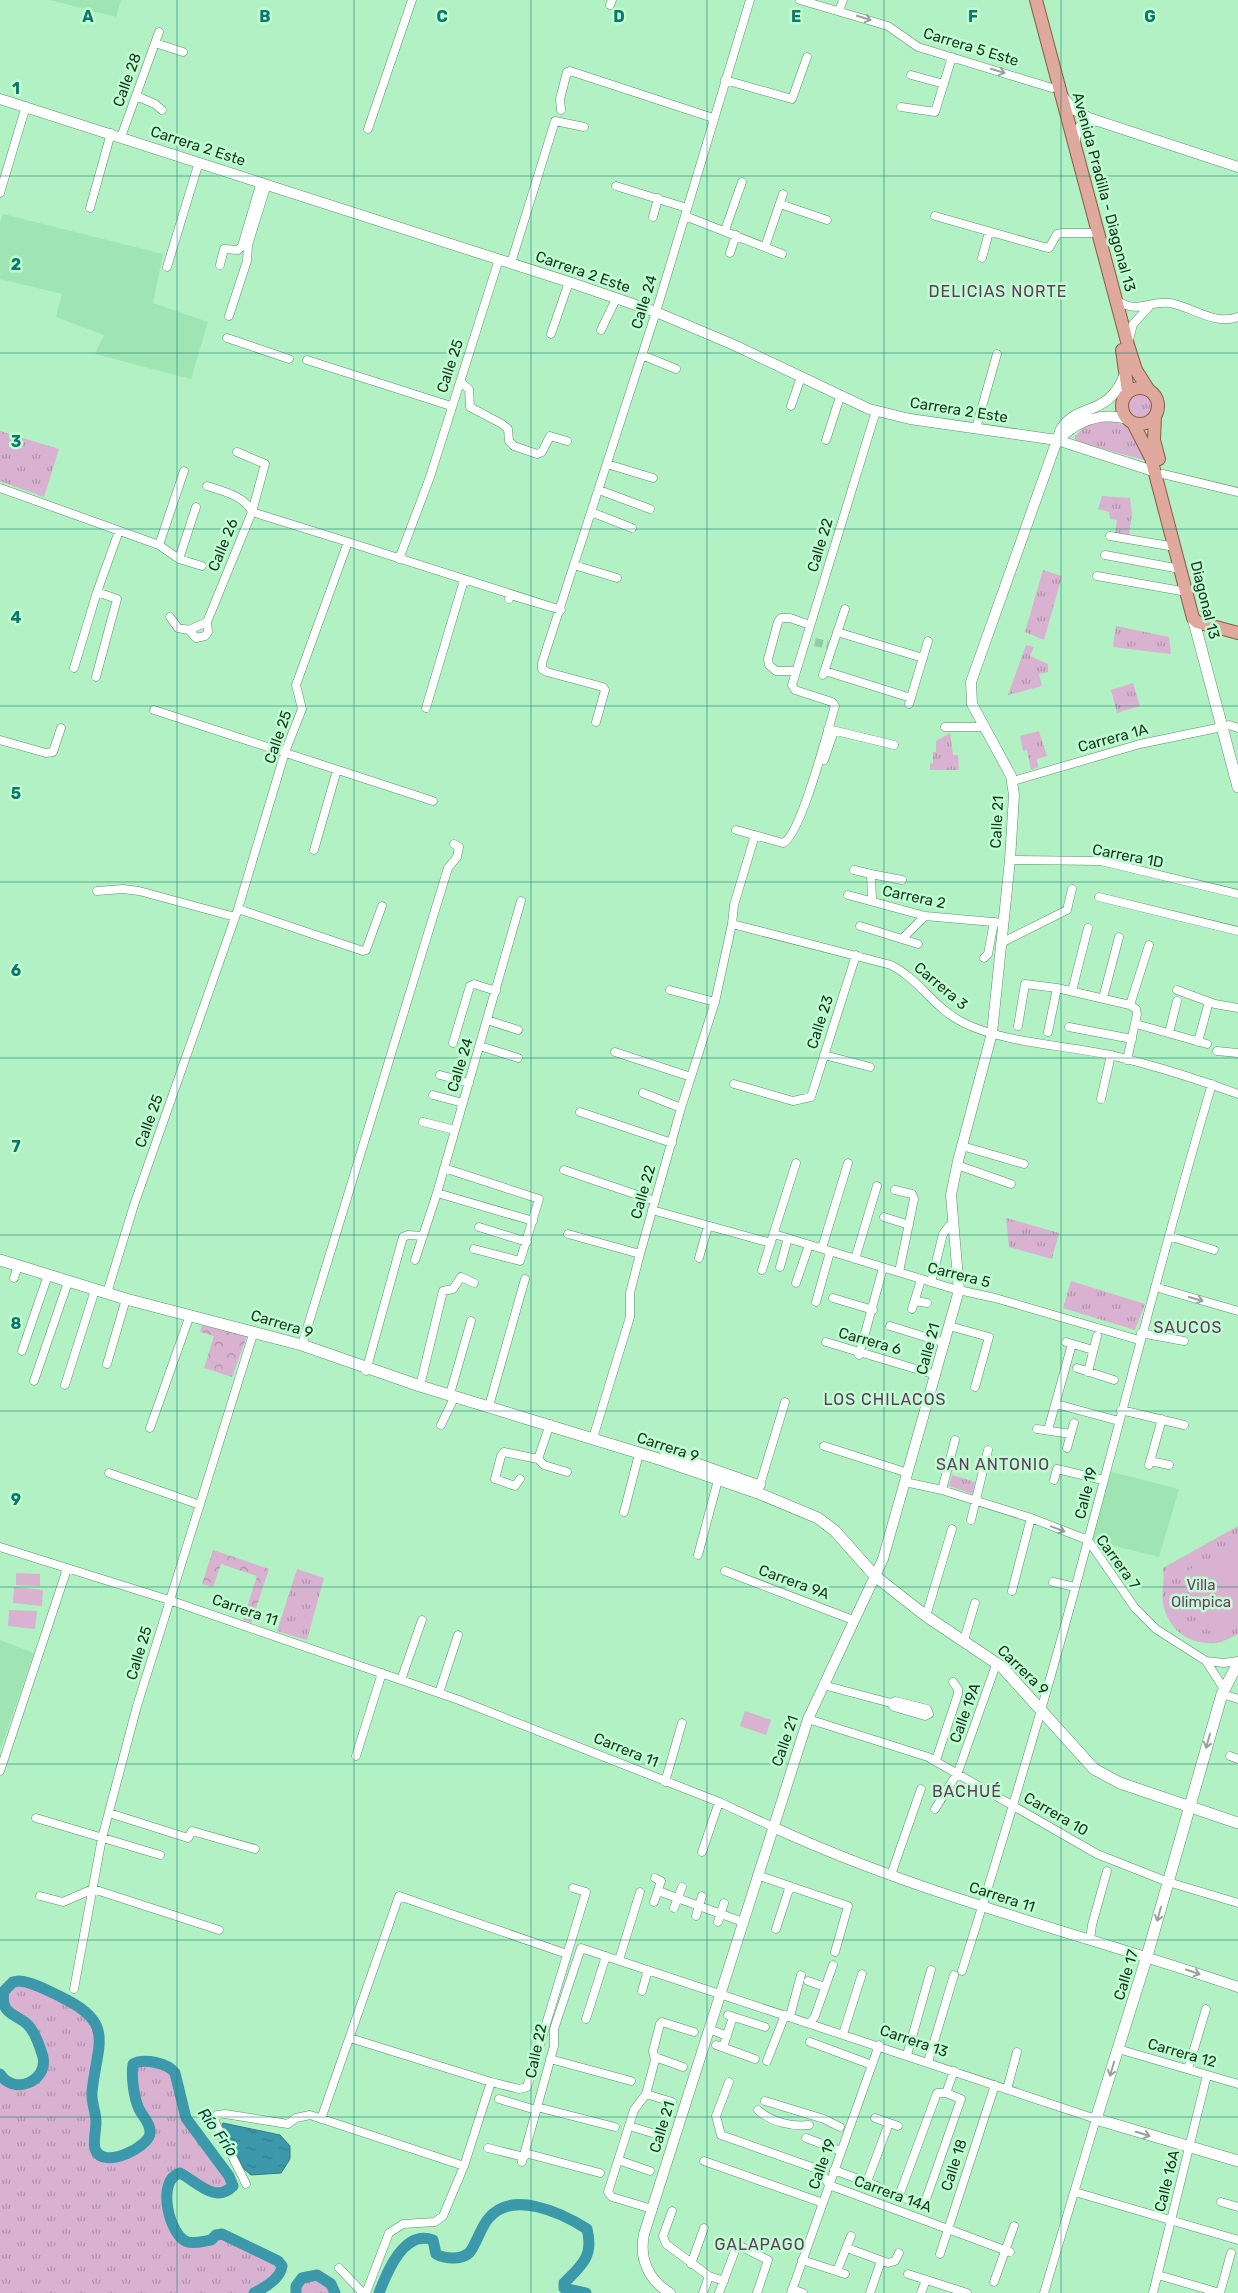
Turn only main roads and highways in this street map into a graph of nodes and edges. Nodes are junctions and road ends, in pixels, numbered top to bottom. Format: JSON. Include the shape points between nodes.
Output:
{"nodes":[{"id":1,"x":1028,"y":0,"type":"edge"},
{"id":2,"x":1036,"y":0,"type":"edge"},
{"id":3,"x":1056,"y":91,"type":"junction"},
{"id":4,"x":1148,"y":390,"type":"junction"},
{"id":5,"x":1128,"y":392,"type":"junction"},
{"id":6,"x":1155,"y":417,"type":"junction"},
{"id":7,"x":1130,"y":421,"type":"junction"},
{"id":8,"x":1158,"y":472,"type":"junction"},
{"id":9,"x":1198,"y":621,"type":"junction"},
{"id":10,"x":1238,"y":633,"type":"edge"},
{"id":11,"x":1230,"y":727,"type":"edge"},
{"id":12,"x":1238,"y":759,"type":"edge"},
{"id":13,"x":1238,"y":787,"type":"edge"},
{"id":14,"x":0,"y":1260,"type":"edge"},
{"id":15,"x":1237,"y":1663,"type":"edge"},
{"id":16,"x":1189,"y":1807,"type":"junction"},
{"id":17,"x":1238,"y":1823,"type":"edge"},
{"id":18,"x":1096,"y":2119,"type":"joint"},
{"id":19,"x":1238,"y":2161,"type":"edge"}],
"edges":[{"from":1,"to":3,"type":"main road","name":"Avenida Pradilla - Diagonal 13"},
{"from":2,"to":3,"type":"main road","name":"Avenida Pradilla - Diagonal 13"},
{"from":3,"to":4,"type":"main road","name":"Avenida Pradilla - Diagonal 13","via":[[1076,144],[1128,345],[1136,370]]},
{"from":3,"to":5,"type":"main road","name":"Avenida Pradilla - Diagonal 13"},
{"from":4,"to":5,"type":"main road","via":[[1140,388]]},
{"from":4,"to":6,"type":"main road","via":[[1155,394],[1158,402]]},
{"from":5,"to":7,"type":"main road","via":[[1122,405]]},
{"from":6,"to":7,"type":"main road","via":[[1145,424]]},
{"from":6,"to":8,"type":"main road","name":"Diagonal 13"},
{"from":7,"to":8,"type":"main road","name":"Diagonal 13","via":[[1147,446]]},
{"from":8,"to":9,"type":"main road","name":"Diagonal 13"},
{"from":8,"to":9,"type":"main road","name":"Diagonal 13","via":[[1174,547]]},
{"from":9,"to":10,"type":"main road"},
{"from":9,"to":11,"type":"main road","name":"Diagonal 13"},
{"from":11,"to":12,"type":"main road","name":"Diagonal 13"},
{"from":11,"to":13,"type":"main road","name":"Diagonal 13"},
{"from":14,"to":16,"type":"main road","name":"Carrera 9","via":[[126,1299],[302,1345],[366,1370],[550,1424],[718,1480],[759,1489],[825,1522],[875,1576],[926,1616],[997,1662],[1094,1769],[1120,1783]]},
{"from":15,"to":16,"type":"main road","name":"Calle 17","one_way":true,"via":[[1223,1692]]},
{"from":16,"to":17,"type":"main road","name":"Carrera 9"},
{"from":16,"to":18,"type":"main road","name":"Calle 17","one_way":true,"via":[[1148,1956]]},
{"from":18,"to":19,"type":"main road","name":"Carrera 13","one_way":true}]}
